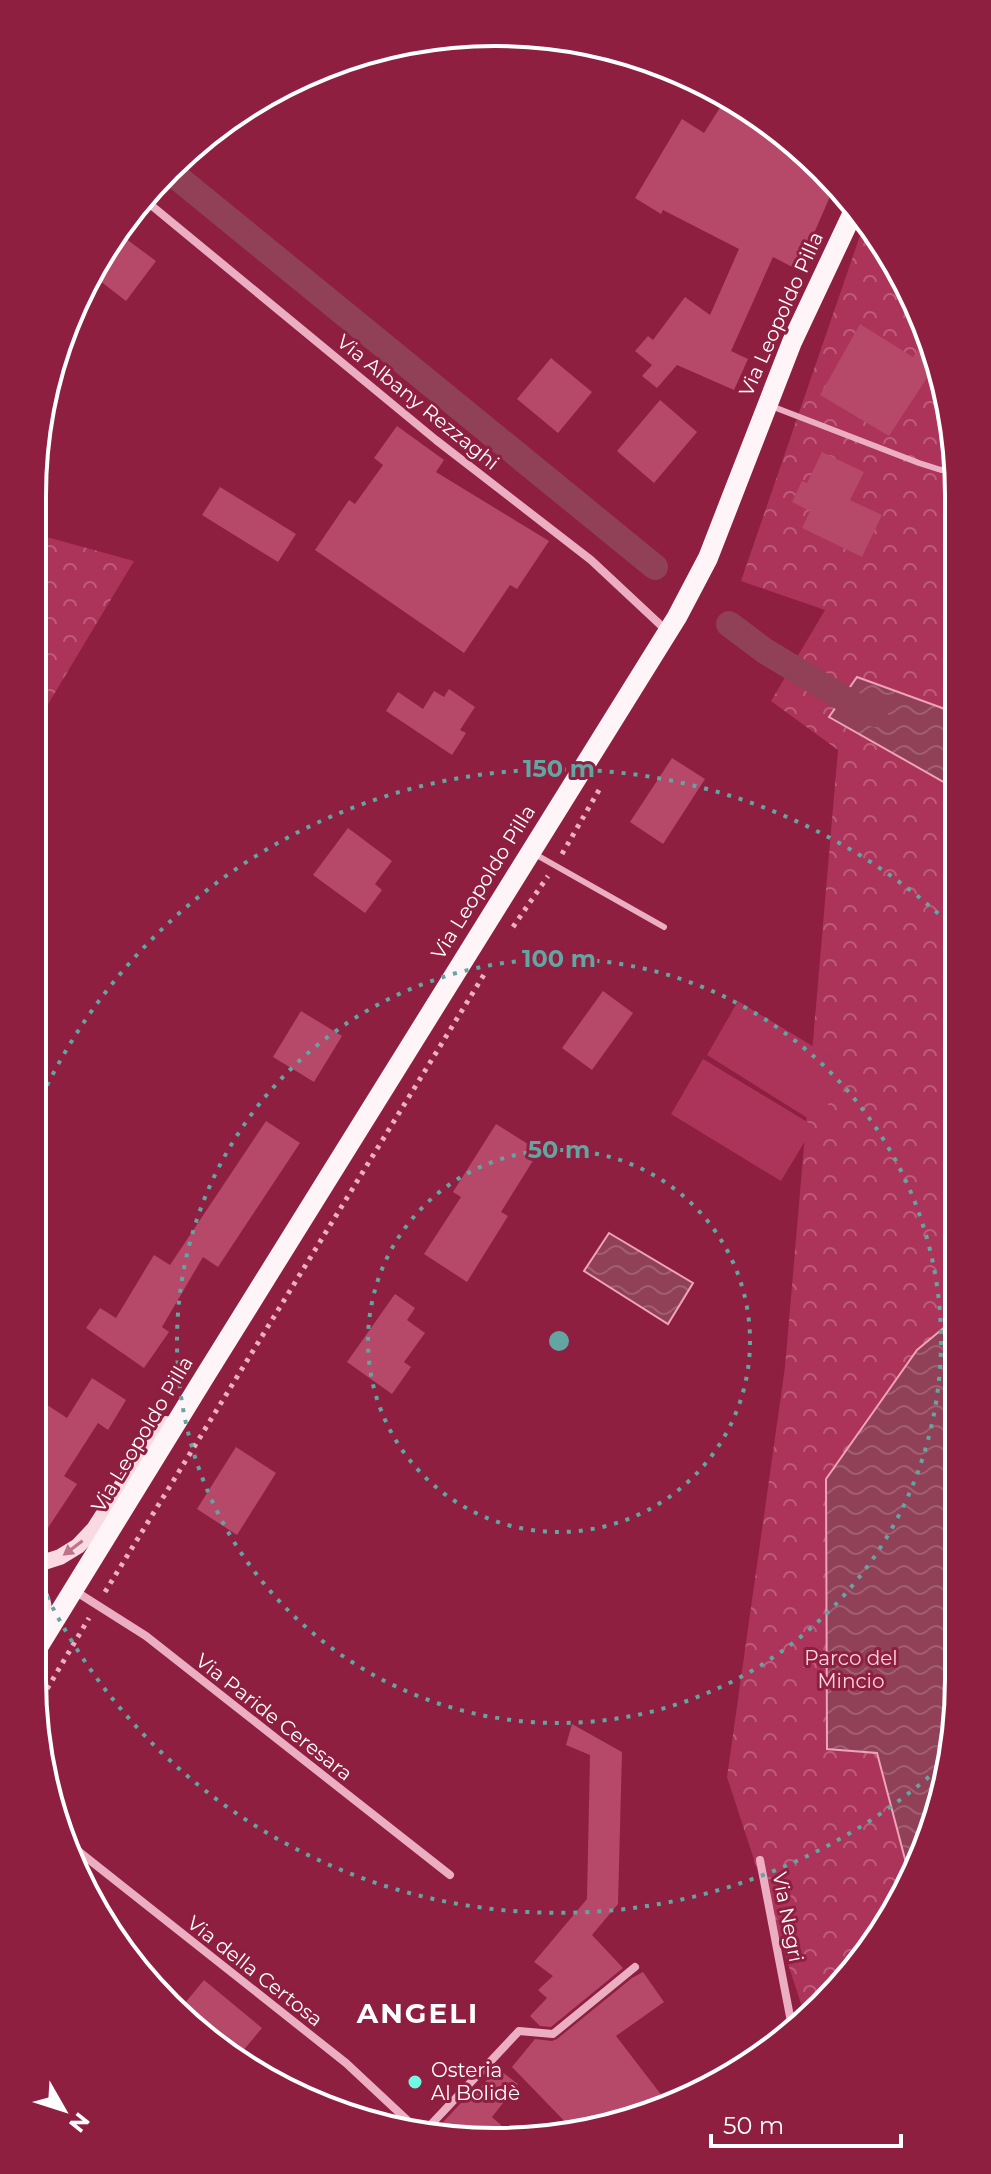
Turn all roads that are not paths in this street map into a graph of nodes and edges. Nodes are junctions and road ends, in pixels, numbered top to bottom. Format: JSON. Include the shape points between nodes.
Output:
{"nodes":[{"id":1,"x":152,"y":206,"type":"edge"},
{"id":2,"x":850,"y":219,"type":"edge"},
{"id":3,"x":767,"y":405,"type":"junction"},
{"id":4,"x":944,"y":469,"type":"edge"},
{"id":5,"x":672,"y":624,"type":"junction"},
{"id":6,"x":530,"y":851,"type":"junction"},
{"id":7,"x":664,"y":927,"type":"dead end"},
{"id":8,"x":205,"y":1376,"type":"junction"},
{"id":9,"x":46,"y":1562,"type":"edge"},
{"id":10,"x":75,"y":1590,"type":"junction"},
{"id":11,"x":46,"y":1621,"type":"edge"},
{"id":12,"x":81,"y":1853,"type":"edge"},
{"id":13,"x":760,"y":1860,"type":"dead end"},
{"id":14,"x":450,"y":1875,"type":"dead end"},
{"id":15,"x":635,"y":1967,"type":"dead end"},
{"id":16,"x":790,"y":2018,"type":"edge"},
{"id":17,"x":405,"y":2118,"type":"edge"},
{"id":18,"x":432,"y":2123,"type":"edge"}],
"edges":[{"from":1,"to":5,"type":"street","name":"Via Albany Rezzaghi","via":[[436,440]]},
{"from":2,"to":3,"type":"main road","name":"Via Leopoldo Pilla"},
{"from":3,"to":4,"type":"lane"},
{"from":3,"to":5,"type":"main road","name":"Via Leopoldo Pilla","via":[[708,558]]},
{"from":5,"to":6,"type":"main road","name":"Via Leopoldo Pilla"},
{"from":6,"to":7,"type":"lane"},
{"from":6,"to":8,"type":"main road","name":"Via Leopoldo Pilla"},
{"from":8,"to":9,"type":"main road","one_way":true,"via":[[138,1460],[94,1529],[78,1546]]},
{"from":8,"to":10,"type":"main road","name":"Via Leopoldo Pilla"},
{"from":10,"to":11,"type":"main road","name":"Via Leopoldo Pilla"},
{"from":10,"to":14,"type":"street","name":"Via Paride Ceresara","via":[[146,1636]]},
{"from":12,"to":17,"type":"street","name":"Via della Certosa","via":[[346,2063]]},
{"from":13,"to":16,"type":"street","name":"Via Negri"},
{"from":15,"to":18,"type":"street","via":[[553,2034],[519,2031]]}]}
